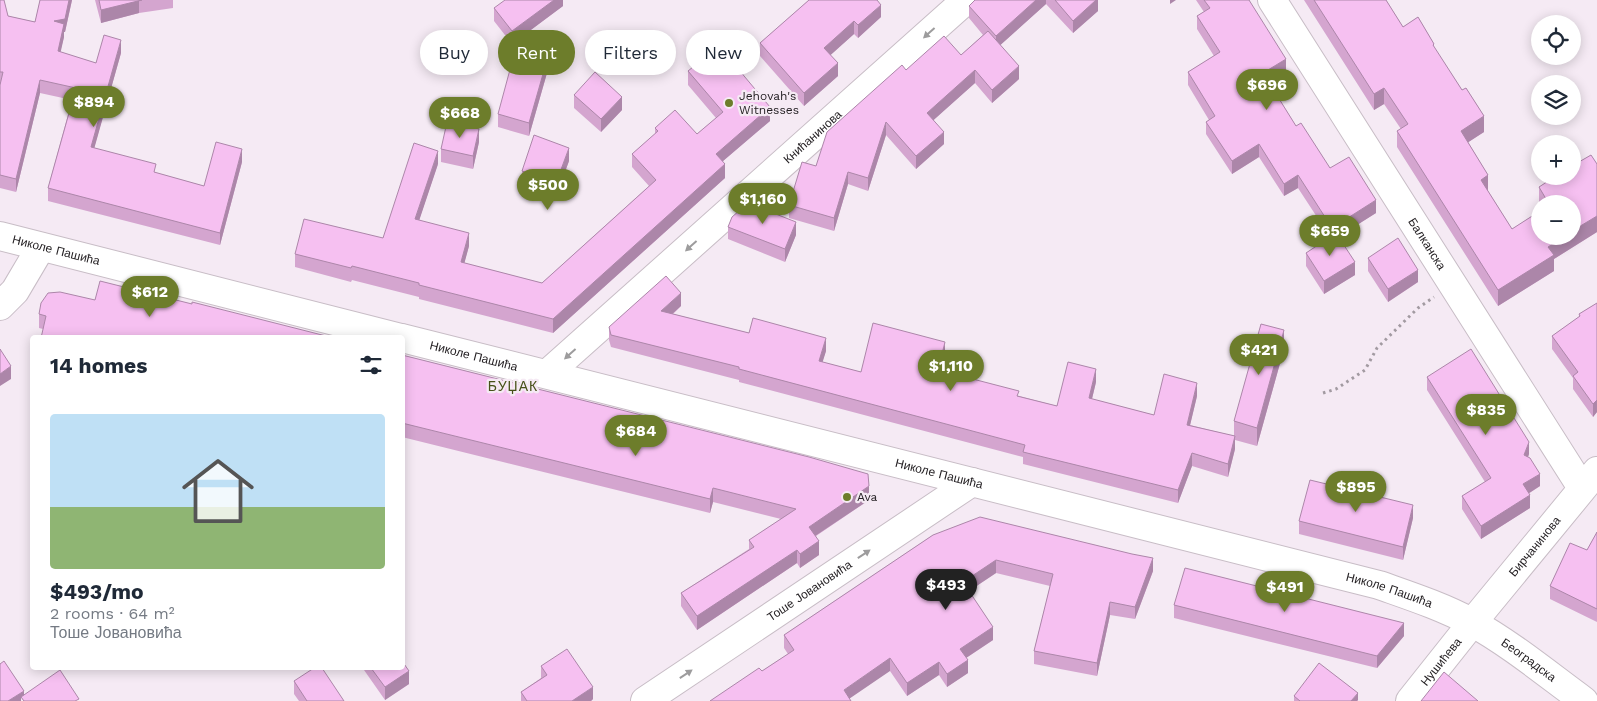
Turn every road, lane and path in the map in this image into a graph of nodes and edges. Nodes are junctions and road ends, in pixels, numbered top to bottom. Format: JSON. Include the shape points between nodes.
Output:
{"nodes":[{"id":1,"x":966,"y":0,"type":"edge"},
{"id":2,"x":1272,"y":0,"type":"edge"},
{"id":3,"x":0,"y":236,"type":"edge"},
{"id":4,"x":42,"y":247,"type":"junction"},
{"id":5,"x":1453,"y":285,"type":"junction"},
{"id":6,"x":0,"y":306,"type":"edge"},
{"id":7,"x":390,"y":335,"type":"edge"},
{"id":8,"x":405,"y":339,"type":"edge"},
{"id":9,"x":547,"y":374,"type":"junction"},
{"id":10,"x":1322,"y":393,"type":"dead end"},
{"id":11,"x":1590,"y":479,"type":"edge"},
{"id":12,"x":972,"y":482,"type":"junction"},
{"id":13,"x":1472,"y":623,"type":"junction"},
{"id":14,"x":646,"y":701,"type":"edge"},
{"id":15,"x":1410,"y":701,"type":"edge"},
{"id":16,"x":1584,"y":701,"type":"edge"}],
"edges":[{"from":1,"to":9,"type":"street","name":"Книћанинова","one_way":true},
{"from":2,"to":5,"type":"street","name":"Балканска"},
{"from":3,"to":4,"type":"street","name":"Николе Пашића"},
{"from":4,"to":6,"type":"street","via":[[15,291]]},
{"from":4,"to":7,"type":"street","name":"Николе Пашића"},
{"from":5,"to":10,"type":"path","via":[[1418,308],[1396,328],[1377,348],[1365,370],[1336,389]]},
{"from":5,"to":11,"type":"street","name":"Балканска"},
{"from":8,"to":9,"type":"street","name":"Николе Пашића"},
{"from":9,"to":12,"type":"street","name":"Николе Пашића"},
{"from":11,"to":13,"type":"street","name":"Бирчанинова"},
{"from":12,"to":13,"type":"street","name":"Николе Пашића","via":[[1355,578],[1436,605]]},
{"from":14,"to":12,"type":"street","name":"Тоше Јовановића","one_way":true},
{"from":13,"to":15,"type":"street","name":"Нушићева"},
{"from":13,"to":16,"type":"street","name":"Београдска"}]}
